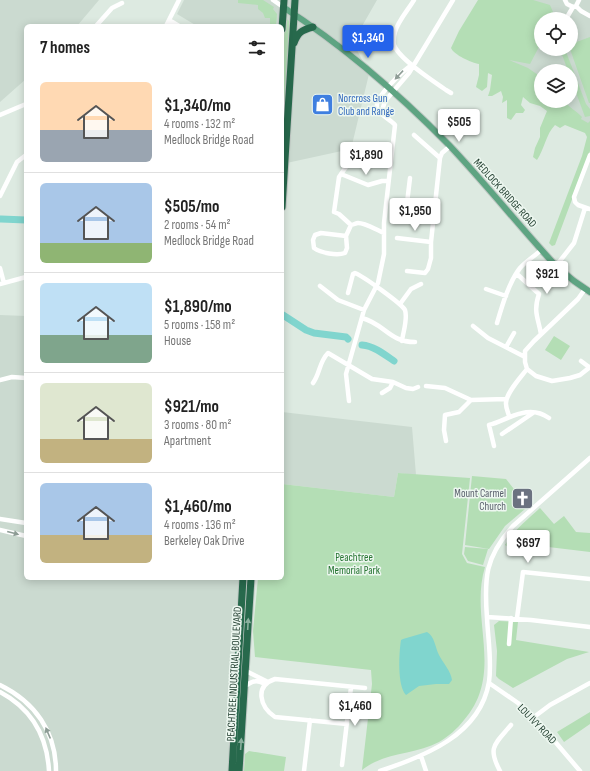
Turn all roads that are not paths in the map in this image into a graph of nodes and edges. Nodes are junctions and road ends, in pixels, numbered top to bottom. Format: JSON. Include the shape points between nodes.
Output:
{"nodes":[{"id":1,"x":179,"y":0,"type":"edge"},
{"id":2,"x":273,"y":0,"type":"edge"},
{"id":3,"x":295,"y":0,"type":"edge"},
{"id":4,"x":414,"y":0,"type":"edge"},
{"id":5,"x":453,"y":0,"type":"edge"},
{"id":6,"x":565,"y":0,"type":"edge"},
{"id":7,"x":579,"y":0,"type":"edge"},
{"id":8,"x":122,"y":3,"type":"dead end"},
{"id":9,"x":284,"y":3,"type":"edge"},
{"id":10,"x":574,"y":7,"type":"junction"},
{"id":11,"x":571,"y":12,"type":"edge"},
{"id":12,"x":294,"y":14,"type":"junction"},
{"id":13,"x":590,"y":16,"type":"edge"},
{"id":14,"x":169,"y":20,"type":"junction"},
{"id":15,"x":98,"y":24,"type":"edge"},
{"id":16,"x":167,"y":24,"type":"edge"},
{"id":17,"x":176,"y":24,"type":"edge"},
{"id":18,"x":282,"y":24,"type":"edge"},
{"id":19,"x":313,"y":27,"type":"junction"},
{"id":20,"x":292,"y":48,"type":"junction"},
{"id":21,"x":412,"y":65,"type":"junction"},
{"id":22,"x":388,"y":87,"type":"junction"},
{"id":23,"x":393,"y":92,"type":"junction"},
{"id":24,"x":451,"y":93,"type":"dead end"},
{"id":25,"x":24,"y":105,"type":"edge"},
{"id":26,"x":381,"y":114,"type":"junction"},
{"id":27,"x":0,"y":115,"type":"edge"},
{"id":28,"x":414,"y":134,"type":"dead end"},
{"id":29,"x":450,"y":146,"type":"junction"},
{"id":30,"x":590,"y":155,"type":"edge"},
{"id":31,"x":24,"y":157,"type":"edge"},
{"id":32,"x":440,"y":158,"type":"junction"},
{"id":33,"x":346,"y":167,"type":"dead end"},
{"id":34,"x":341,"y":174,"type":"junction"},
{"id":35,"x":284,"y":175,"type":"edge"},
{"id":36,"x":410,"y":178,"type":"dead end"},
{"id":37,"x":388,"y":181,"type":"junction"},
{"id":38,"x":0,"y":196,"type":"edge"},
{"id":39,"x":434,"y":207,"type":"junction"},
{"id":40,"x":585,"y":208,"type":"junction"},
{"id":41,"x":590,"y":209,"type":"edge"},
{"id":42,"x":351,"y":225,"type":"junction"},
{"id":43,"x":384,"y":233,"type":"junction"},
{"id":44,"x":346,"y":236,"type":"junction"},
{"id":45,"x":397,"y":238,"type":"dead end"},
{"id":46,"x":431,"y":242,"type":"junction"},
{"id":47,"x":541,"y":250,"type":"junction"},
{"id":48,"x":556,"y":266,"type":"junction"},
{"id":49,"x":0,"y":268,"type":"edge"},
{"id":50,"x":406,"y":271,"type":"dead end"},
{"id":51,"x":517,"y":274,"type":"junction"},
{"id":52,"x":24,"y":278,"type":"edge"},
{"id":53,"x":2,"y":284,"type":"edge"},
{"id":54,"x":421,"y":284,"type":"dead end"},
{"id":55,"x":320,"y":286,"type":"dead end"},
{"id":56,"x":376,"y":286,"type":"junction"},
{"id":57,"x":486,"y":289,"type":"dead end"},
{"id":58,"x":588,"y":290,"type":"edge"},
{"id":59,"x":348,"y":293,"type":"dead end"},
{"id":60,"x":506,"y":296,"type":"junction"},
{"id":61,"x":400,"y":304,"type":"junction"},
{"id":62,"x":364,"y":310,"type":"junction"},
{"id":63,"x":362,"y":318,"type":"junction"},
{"id":64,"x":497,"y":323,"type":"dead end"},
{"id":65,"x":473,"y":326,"type":"dead end"},
{"id":66,"x":514,"y":333,"type":"dead end"},
{"id":67,"x":541,"y":334,"type":"junction"},
{"id":68,"x":402,"y":341,"type":"junction"},
{"id":69,"x":414,"y":342,"type":"dead end"},
{"id":70,"x":506,"y":347,"type":"junction"},
{"id":71,"x":525,"y":357,"type":"junction"},
{"id":72,"x":581,"y":361,"type":"dead end"},
{"id":73,"x":349,"y":366,"type":"junction"},
{"id":74,"x":590,"y":367,"type":"edge"},
{"id":75,"x":527,"y":369,"type":"junction"},
{"id":76,"x":24,"y":378,"type":"edge"},
{"id":77,"x":0,"y":380,"type":"edge"},
{"id":78,"x":393,"y":382,"type":"junction"},
{"id":79,"x":313,"y":383,"type":"dead end"},
{"id":80,"x":426,"y":386,"type":"dead end"},
{"id":81,"x":418,"y":387,"type":"dead end"},
{"id":82,"x":382,"y":393,"type":"dead end"},
{"id":83,"x":506,"y":399,"type":"junction"},
{"id":84,"x":471,"y":400,"type":"junction"},
{"id":85,"x":349,"y":402,"type":"dead end"},
{"id":86,"x":533,"y":413,"type":"junction"},
{"id":87,"x":509,"y":416,"type":"junction"},
{"id":88,"x":549,"y":418,"type":"dead end"},
{"id":89,"x":502,"y":434,"type":"dead end"},
{"id":90,"x":446,"y":441,"type":"dead end"},
{"id":91,"x":494,"y":446,"type":"dead end"},
{"id":92,"x":590,"y":458,"type":"edge"},
{"id":93,"x":0,"y":519,"type":"edge"},
{"id":94,"x":24,"y":523,"type":"edge"},
{"id":95,"x":0,"y":530,"type":"edge"},
{"id":96,"x":24,"y":536,"type":"edge"},
{"id":97,"x":590,"y":579,"type":"edge"},
{"id":98,"x":243,"y":580,"type":"edge"},
{"id":99,"x":251,"y":580,"type":"edge"},
{"id":100,"x":487,"y":617,"type":"junction"},
{"id":101,"x":514,"y":618,"type":"junction"},
{"id":102,"x":590,"y":626,"type":"edge"},
{"id":103,"x":508,"y":644,"type":"dead end"},
{"id":104,"x":246,"y":671,"type":"junction"},
{"id":105,"x":256,"y":679,"type":"junction"},
{"id":106,"x":489,"y":683,"type":"junction"},
{"id":107,"x":267,"y":684,"type":"junction"},
{"id":108,"x":590,"y":684,"type":"edge"},
{"id":109,"x":0,"y":685,"type":"edge"},
{"id":110,"x":245,"y":686,"type":"junction"},
{"id":111,"x":350,"y":687,"type":"junction"},
{"id":112,"x":365,"y":688,"type":"dead end"},
{"id":113,"x":0,"y":692,"type":"edge"},
{"id":114,"x":534,"y":717,"type":"junction"},
{"id":115,"x":310,"y":720,"type":"junction"},
{"id":116,"x":346,"y":724,"type":"junction"},
{"id":117,"x":511,"y":725,"type":"dead end"},
{"id":118,"x":421,"y":756,"type":"junction"},
{"id":119,"x":342,"y":765,"type":"dead end"},
{"id":120,"x":49,"y":771,"type":"edge"},
{"id":121,"x":56,"y":771,"type":"edge"},
{"id":122,"x":232,"y":771,"type":"edge"},
{"id":123,"x":239,"y":771,"type":"edge"},
{"id":124,"x":304,"y":771,"type":"edge"},
{"id":125,"x":380,"y":771,"type":"edge"},
{"id":126,"x":426,"y":771,"type":"edge"},
{"id":127,"x":500,"y":771,"type":"edge"},
{"id":128,"x":580,"y":771,"type":"edge"}],
"edges":[{"from":1,"to":14,"type":"street"},
{"from":2,"to":9,"type":"street"},
{"from":3,"to":12,"type":"highway"},
{"from":4,"to":21,"type":"street","via":[[397,26],[394,41],[399,53]]},
{"from":5,"to":21,"type":"street"},
{"from":6,"to":10,"type":"street"},
{"from":7,"to":10,"type":"street"},
{"from":8,"to":15,"type":"street","via":[[112,8]]},
{"from":9,"to":12,"type":"main road","name":"MEDLOCK BRIDGE ROAD"},
{"from":9,"to":18,"type":"highway"},
{"from":10,"to":11,"type":"street"},
{"from":10,"to":13,"type":"street"},
{"from":12,"to":19,"type":"main road","name":"MEDLOCK BRIDGE ROAD"},
{"from":12,"to":20,"type":"highway"},
{"from":14,"to":16,"type":"street"},
{"from":14,"to":17,"type":"street"},
{"from":19,"to":20,"type":"highway","via":[[299,32]]},
{"from":19,"to":22,"type":"main road","name":"MEDLOCK BRIDGE ROAD"},
{"from":20,"to":35,"type":"highway"},
{"from":21,"to":22,"type":"street","one_way":true},
{"from":21,"to":23,"type":"street","via":[[409,73]]},
{"from":21,"to":24,"type":"street"},
{"from":22,"to":23,"type":"main road","name":"MEDLOCK BRIDGE ROAD"},
{"from":22,"to":26,"type":"street","via":[[377,104]]},
{"from":23,"to":26,"type":"street","via":[[385,101]]},
{"from":23,"to":29,"type":"main road","name":"MEDLOCK BRIDGE ROAD"},
{"from":25,"to":27,"type":"street"},
{"from":26,"to":37,"type":"street","via":[[395,125]]},
{"from":28,"to":32,"type":"street"},
{"from":29,"to":32,"type":"street"},
{"from":29,"to":47,"type":"main road","name":"MEDLOCK BRIDGE ROAD"},
{"from":30,"to":40,"type":"street","via":[[574,198],[575,202]]},
{"from":31,"to":38,"type":"street","via":[[17,162]]},
{"from":32,"to":39,"type":"street"},
{"from":33,"to":34,"type":"street"},
{"from":34,"to":37,"type":"street","via":[[368,185]]},
{"from":34,"to":42,"type":"street","via":[[334,212]]},
{"from":36,"to":39,"type":"street","via":[[408,203]]},
{"from":37,"to":43,"type":"street"},
{"from":39,"to":46,"type":"street"},
{"from":40,"to":41,"type":"street"},
{"from":40,"to":48,"type":"street","via":[[574,243]]},
{"from":42,"to":43,"type":"street","via":[[358,223]]},
{"from":42,"to":44,"type":"street"},
{"from":43,"to":56,"type":"street","via":[[384,254]]},
{"from":44,"to":44,"type":"street","via":[[347,248],[341,255],[314,248],[315,234]]},
{"from":45,"to":46,"type":"street"},
{"from":46,"to":50,"type":"street","via":[[431,258],[425,273]]},
{"from":47,"to":48,"type":"main road","name":"MEDLOCK BRIDGE ROAD"},
{"from":47,"to":51,"type":"street","via":[[520,268]]},
{"from":48,"to":58,"type":"main road","name":"MEDLOCK BRIDGE ROAD"},
{"from":49,"to":53,"type":"street"},
{"from":51,"to":60,"type":"street"},
{"from":51,"to":67,"type":"street","via":[[539,294],[535,305]]},
{"from":52,"to":53,"type":"street"},
{"from":54,"to":61,"type":"street","via":[[411,289]]},
{"from":55,"to":62,"type":"street","via":[[338,300]]},
{"from":56,"to":59,"type":"street","via":[[355,273]]},
{"from":56,"to":61,"type":"street"},
{"from":56,"to":62,"type":"street"},
{"from":57,"to":60,"type":"street"},
{"from":58,"to":67,"type":"street"},
{"from":60,"to":64,"type":"street"},
{"from":61,"to":68,"type":"street","via":[[406,315]]},
{"from":62,"to":63,"type":"street"},
{"from":63,"to":68,"type":"street","via":[[374,322],[394,338]]},
{"from":63,"to":73,"type":"street"},
{"from":65,"to":70,"type":"street","via":[[488,338]]},
{"from":66,"to":70,"type":"street"},
{"from":67,"to":71,"type":"street","via":[[525,351]]},
{"from":68,"to":69,"type":"street"},
{"from":70,"to":71,"type":"street"},
{"from":71,"to":75,"type":"street"},
{"from":72,"to":74,"type":"street"},
{"from":73,"to":78,"type":"street","via":[[372,379]]},
{"from":73,"to":79,"type":"street","via":[[328,353]]},
{"from":73,"to":85,"type":"street","via":[[346,374]]},
{"from":74,"to":75,"type":"street","via":[[580,375],[552,381],[536,376]]},
{"from":75,"to":83,"type":"street"},
{"from":76,"to":77,"type":"street"},
{"from":78,"to":81,"type":"street","via":[[406,388]]},
{"from":78,"to":82,"type":"street","via":[[390,388]]},
{"from":80,"to":84,"type":"street","via":[[445,388]]},
{"from":83,"to":84,"type":"street"},
{"from":83,"to":87,"type":"street"},
{"from":84,"to":90,"type":"street","via":[[460,412],[445,415]]},
{"from":86,"to":87,"type":"street"},
{"from":86,"to":88,"type":"street","via":[[540,413]]},
{"from":86,"to":89,"type":"street"},
{"from":87,"to":91,"type":"street","via":[[489,424]]},
{"from":92,"to":100,"type":"street","via":[[513,526],[494,550],[486,577]]},
{"from":93,"to":94,"type":"street"},
{"from":95,"to":96,"type":"street","one_way":true},
{"from":97,"to":101,"type":"street","via":[[523,572]]},
{"from":98,"to":122,"type":"highway","name":"PEACHTREE INDUSTRIAL BOULEVARD"},
{"from":104,"to":99,"type":"highway","name":"PEACHTREE INDUSTRIAL BOULEVARD","one_way":true},
{"from":100,"to":101,"type":"street"},
{"from":100,"to":106,"type":"street"},
{"from":101,"to":102,"type":"street"},
{"from":101,"to":103,"type":"street"},
{"from":104,"to":105,"type":"street"},
{"from":104,"to":110,"type":"highway","name":"PEACHTREE INDUSTRIAL BOULEVARD"},
{"from":105,"to":107,"type":"street"},
{"from":105,"to":110,"type":"street"},
{"from":106,"to":114,"type":"street","name":"LOU IVY ROAD"},
{"from":106,"to":118,"type":"street","via":[[484,698],[469,723],[446,743]]},
{"from":107,"to":111,"type":"street","via":[[275,679]]},
{"from":107,"to":115,"type":"street","via":[[262,690],[261,700],[271,714]]},
{"from":108,"to":114,"type":"street","via":[[550,705]]},
{"from":121,"to":109,"type":"street","one_way":true,"via":[[50,736],[39,716],[27,702]]},
{"from":123,"to":110,"type":"highway","name":"PEACHTREE INDUSTRIAL BOULEVARD","one_way":true},
{"from":111,"to":112,"type":"street"},
{"from":111,"to":116,"type":"street"},
{"from":113,"to":120,"type":"street","via":[[24,708],[35,722],[47,750]]},
{"from":114,"to":128,"type":"street","name":"LOU IVY ROAD"},
{"from":115,"to":116,"type":"street"},
{"from":115,"to":124,"type":"street"},
{"from":116,"to":119,"type":"street"},
{"from":117,"to":127,"type":"street","via":[[493,750]]},
{"from":118,"to":125,"type":"street"},
{"from":118,"to":126,"type":"street"}]}
